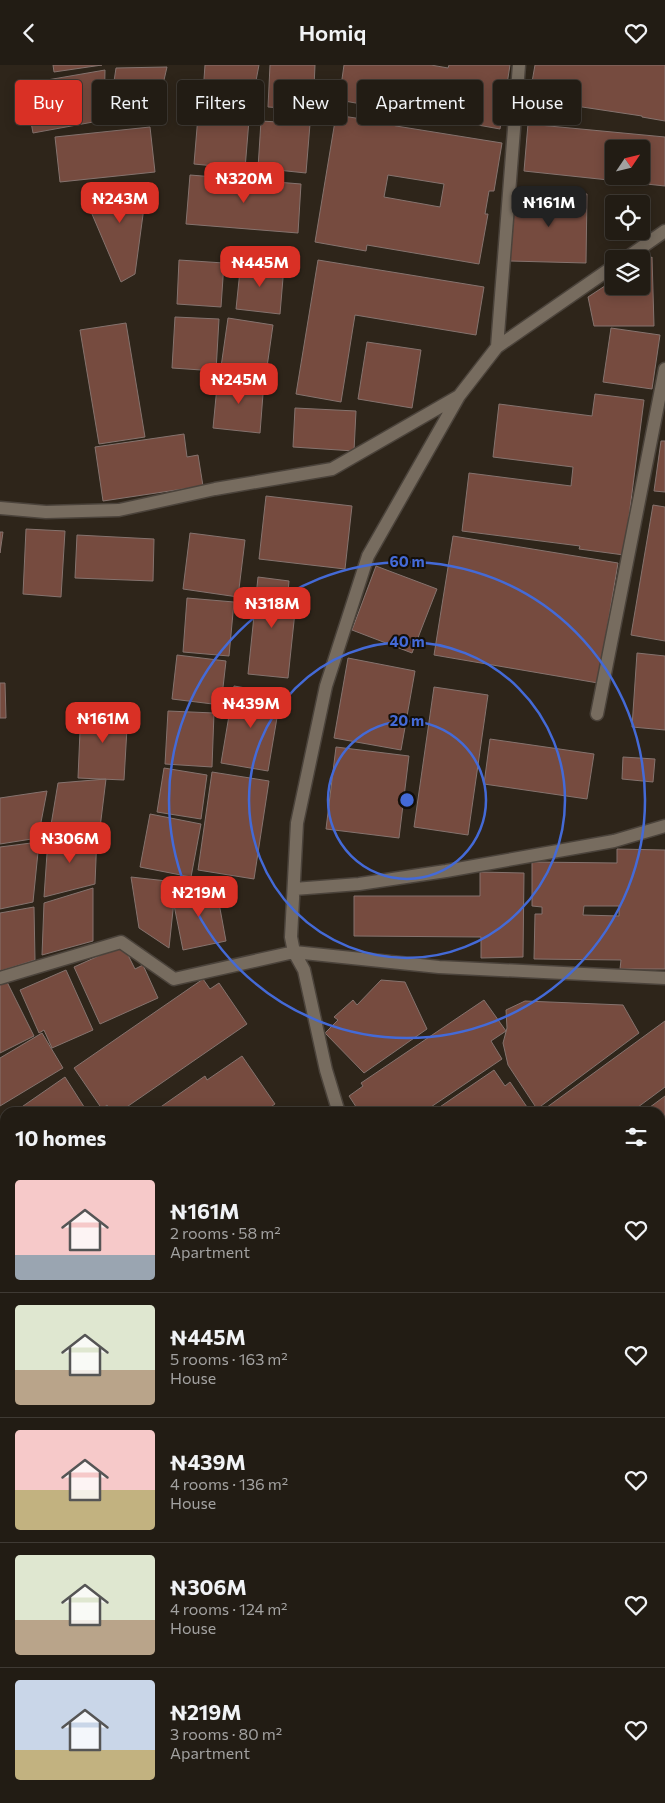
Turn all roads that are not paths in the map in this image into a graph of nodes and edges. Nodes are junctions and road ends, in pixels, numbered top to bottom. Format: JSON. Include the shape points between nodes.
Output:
{"nodes":[{"id":1,"x":519,"y":65,"type":"edge"},
{"id":2,"x":665,"y":231,"type":"edge"},
{"id":3,"x":638,"y":250,"type":"edge"},
{"id":4,"x":605,"y":273,"type":"edge"},
{"id":5,"x":497,"y":347,"type":"junction"},
{"id":6,"x":665,"y":369,"type":"edge"},
{"id":7,"x":459,"y":396,"type":"junction"},
{"id":8,"x":0,"y":508,"type":"edge"},
{"id":9,"x":597,"y":714,"type":"dead end"},
{"id":10,"x":665,"y":827,"type":"edge"},
{"id":11,"x":294,"y":889,"type":"junction"},
{"id":12,"x":294,"y":952,"type":"junction"},
{"id":13,"x":0,"y":977,"type":"edge"},
{"id":14,"x":665,"y":979,"type":"edge"},
{"id":15,"x":337,"y":1107,"type":"edge"}],
"edges":[{"from":1,"to":5,"type":"street"},
{"from":2,"to":3,"type":"street"},
{"from":4,"to":5,"type":"street"},
{"from":5,"to":7,"type":"street"},
{"from":6,"to":9,"type":"street"},
{"from":7,"to":8,"type":"street","via":[[332,469],[119,510],[46,512]]},
{"from":7,"to":11,"type":"street","via":[[368,556],[326,686],[297,823]]},
{"from":10,"to":11,"type":"street","via":[[614,841],[446,871],[359,884]]},
{"from":11,"to":12,"type":"street","via":[[291,937]]},
{"from":12,"to":13,"type":"street","via":[[174,979],[121,941]]},
{"from":12,"to":14,"type":"street","via":[[439,967]]},
{"from":12,"to":15,"type":"street","via":[[304,970]]}]}
